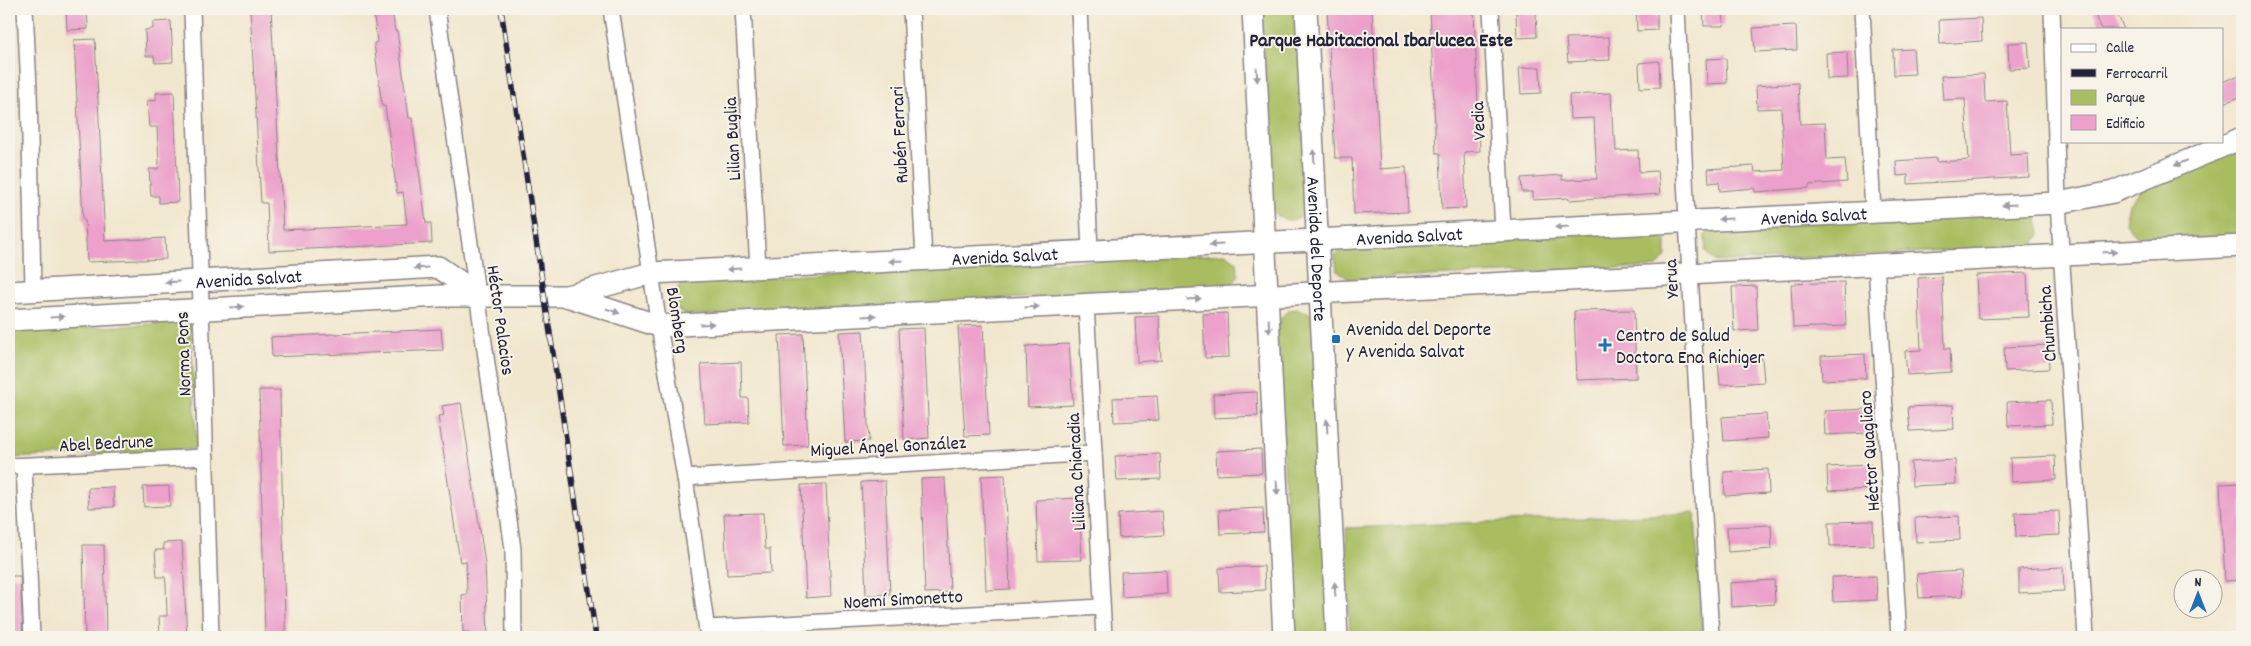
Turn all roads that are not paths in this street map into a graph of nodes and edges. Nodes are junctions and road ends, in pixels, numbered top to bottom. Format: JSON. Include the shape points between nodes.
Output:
{"nodes":[{"id":1,"x":25,"y":9,"type":"edge"},
{"id":2,"x":192,"y":9,"type":"edge"},
{"id":3,"x":437,"y":9,"type":"edge"},
{"id":4,"x":611,"y":9,"type":"edge"},
{"id":5,"x":743,"y":9,"type":"edge"},
{"id":6,"x":911,"y":9,"type":"edge"},
{"id":7,"x":1079,"y":9,"type":"edge"},
{"id":8,"x":1253,"y":9,"type":"edge"},
{"id":9,"x":1306,"y":9,"type":"edge"},
{"id":10,"x":1492,"y":9,"type":"edge"},
{"id":11,"x":1677,"y":9,"type":"edge"},
{"id":12,"x":1862,"y":9,"type":"edge"},
{"id":13,"x":2052,"y":9,"type":"edge"},
{"id":14,"x":2242,"y":138,"type":"edge"},
{"id":15,"x":2058,"y":203,"type":"junction"},
{"id":16,"x":1873,"y":212,"type":"junction"},
{"id":17,"x":1687,"y":221,"type":"junction"},
{"id":18,"x":1503,"y":230,"type":"junction"},
{"id":19,"x":1318,"y":240,"type":"junction"},
{"id":20,"x":1265,"y":242,"type":"junction"},
{"id":21,"x":2242,"y":246,"type":"edge"},
{"id":22,"x":1090,"y":251,"type":"junction"},
{"id":23,"x":2061,"y":254,"type":"junction"},
{"id":24,"x":924,"y":259,"type":"junction"},
{"id":25,"x":1876,"y":263,"type":"junction"},
{"id":26,"x":758,"y":267,"type":"junction"},
{"id":27,"x":651,"y":273,"type":"junction"},
{"id":28,"x":1690,"y":273,"type":"junction"},
{"id":29,"x":200,"y":281,"type":"junction"},
{"id":30,"x":33,"y":290,"type":"junction"},
{"id":31,"x":9,"y":292,"type":"edge"},
{"id":32,"x":1320,"y":292,"type":"junction"},
{"id":33,"x":479,"y":295,"type":"junction"},
{"id":34,"x":1268,"y":295,"type":"junction"},
{"id":35,"x":567,"y":296,"type":"junction"},
{"id":36,"x":1086,"y":304,"type":"junction"},
{"id":37,"x":201,"y":309,"type":"junction"},
{"id":38,"x":9,"y":320,"type":"edge"},
{"id":39,"x":658,"y":326,"type":"junction"},
{"id":40,"x":1094,"y":453,"type":"junction"},
{"id":41,"x":206,"y":457,"type":"junction"},
{"id":42,"x":16,"y":466,"type":"edge"},
{"id":43,"x":686,"y":478,"type":"junction"},
{"id":44,"x":1102,"y":607,"type":"junction"},
{"id":45,"x":707,"y":633,"type":"edge"},
{"id":46,"x":32,"y":637,"type":"edge"},
{"id":47,"x":211,"y":637,"type":"edge"},
{"id":48,"x":514,"y":637,"type":"edge"},
{"id":49,"x":1104,"y":637,"type":"edge"},
{"id":50,"x":1284,"y":637,"type":"edge"},
{"id":51,"x":1337,"y":637,"type":"edge"},
{"id":52,"x":1711,"y":637,"type":"edge"},
{"id":53,"x":1899,"y":637,"type":"edge"},
{"id":54,"x":2086,"y":637,"type":"edge"}],
"edges":[{"from":1,"to":30,"type":"street"},
{"from":2,"to":29,"type":"street","name":"Norma Pons"},
{"from":3,"to":33,"type":"street","name":"Héctor Palacios"},
{"from":4,"to":27,"type":"street","name":"Blomberg"},
{"from":5,"to":26,"type":"street","name":"Lilian Buglia"},
{"from":6,"to":24,"type":"street","name":"Rubén Ferrari"},
{"from":7,"to":22,"type":"street"},
{"from":8,"to":20,"type":"street","one_way":true},
{"from":19,"to":9,"type":"street","name":"Avenida del Deporte","one_way":true},
{"from":10,"to":18,"type":"street","name":"Vedia"},
{"from":11,"to":17,"type":"street","name":"Yerua"},
{"from":12,"to":16,"type":"street"},
{"from":13,"to":15,"type":"street","name":"Chumbicha"},
{"from":14,"to":15,"type":"street","name":"Avenida Salvat","one_way":true,"via":[[2113,192]]},
{"from":15,"to":16,"type":"street","name":"Avenida Salvat","one_way":true},
{"from":15,"to":23,"type":"street","name":"Chumbicha"},
{"from":16,"to":17,"type":"street","name":"Avenida Salvat","one_way":true},
{"from":17,"to":18,"type":"street","name":"Avenida Salvat","one_way":true},
{"from":17,"to":28,"type":"street","name":"Yerua"},
{"from":18,"to":19,"type":"street","name":"Avenida Salvat"},
{"from":19,"to":20,"type":"street","name":"Avenida Salvat"},
{"from":19,"to":32,"type":"street","name":"Avenida del Deporte"},
{"from":20,"to":22,"type":"street","name":"Avenida Salvat","one_way":true},
{"from":20,"to":34,"type":"street"},
{"from":23,"to":21,"type":"street","name":"Avenida Salvat","one_way":true},
{"from":22,"to":24,"type":"street","name":"Avenida Salvat"},
{"from":23,"to":25,"type":"street","name":"Avenida Salvat"},
{"from":23,"to":54,"type":"street","name":"Chumbicha"},
{"from":24,"to":26,"type":"street","name":"Avenida Salvat","one_way":true},
{"from":25,"to":28,"type":"street","name":"Avenida Salvat"},
{"from":25,"to":53,"type":"street","name":"Héctor Quagliaro"},
{"from":26,"to":27,"type":"street","name":"Avenida Salvat","one_way":true},
{"from":27,"to":35,"type":"street","name":"Avenida Salvat"},
{"from":27,"to":39,"type":"street","name":"Blomberg"},
{"from":28,"to":32,"type":"street","name":"Avenida Salvat"},
{"from":28,"to":52,"type":"street","name":"Yerua"},
{"from":29,"to":30,"type":"street","name":"Avenida Salvat","one_way":true},
{"from":33,"to":29,"type":"street","name":"Avenida Salvat","one_way":true,"via":[[438,267]]},
{"from":29,"to":37,"type":"street","name":"Norma Pons"},
{"from":30,"to":31,"type":"street","name":"Avenida Salvat"},
{"from":32,"to":34,"type":"street","name":"Avenida Salvat"},
{"from":51,"to":32,"type":"street","name":"Avenida del Deporte","one_way":true},
{"from":33,"to":35,"type":"street","name":"Avenida Salvat"},
{"from":37,"to":33,"type":"street","name":"Avenida Salvat","one_way":true},
{"from":33,"to":48,"type":"street","name":"Héctor Palacios","via":[[513,549]]},
{"from":36,"to":34,"type":"street","name":"Avenida Salvat","one_way":true},
{"from":34,"to":50,"type":"street","one_way":true},
{"from":35,"to":39,"type":"street","name":"Avenida Salvat","one_way":true},
{"from":39,"to":36,"type":"street","name":"Avenida Salvat","one_way":true},
{"from":36,"to":40,"type":"street","name":"Liliana Chiaradia"},
{"from":38,"to":37,"type":"street","name":"Avenida Salvat","one_way":true},
{"from":37,"to":41,"type":"street","name":"Norma Pons"},
{"from":39,"to":43,"type":"street","name":"Blomberg"},
{"from":40,"to":43,"type":"street","name":"Miguel Ángel González"},
{"from":40,"to":44,"type":"street","name":"Liliana Chiaradia"},
{"from":41,"to":42,"type":"street","name":"Abel Bedrune"},
{"from":41,"to":47,"type":"street","name":"Norma Pons"},
{"from":42,"to":46,"type":"street"},
{"from":43,"to":45,"type":"street","name":"Blomberg"},
{"from":44,"to":45,"type":"street","name":"Noemí Simonetto"},
{"from":44,"to":49,"type":"street","name":"Liliana Chiaradia"}]}
